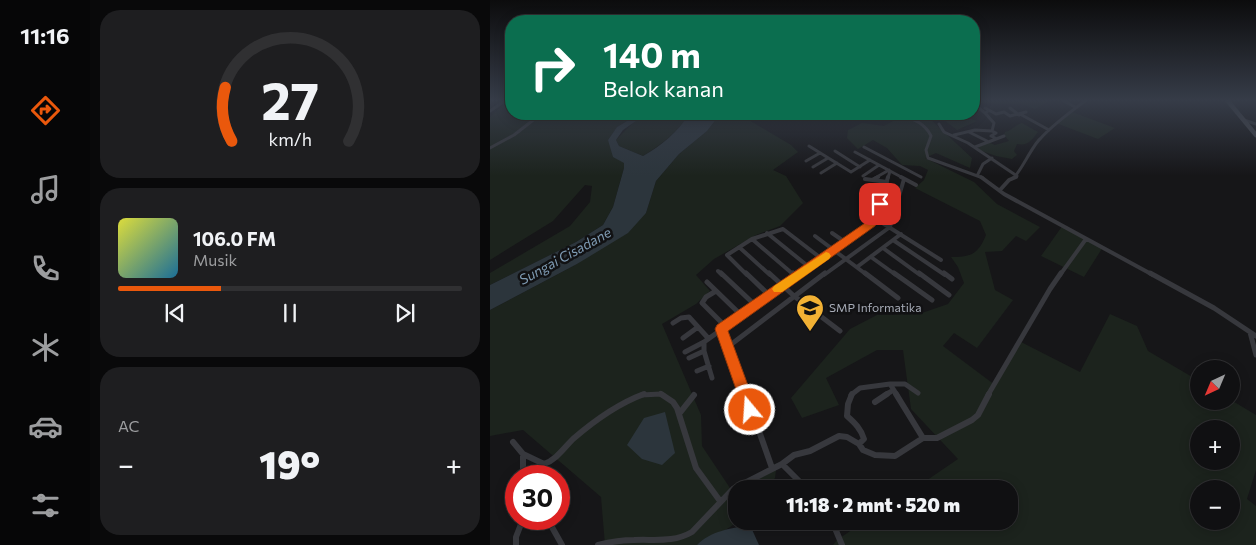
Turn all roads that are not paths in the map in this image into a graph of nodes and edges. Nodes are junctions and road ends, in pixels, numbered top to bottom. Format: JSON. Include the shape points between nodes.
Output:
{"nodes":[{"id":1,"x":526,"y":125,"type":"edge"},
{"id":2,"x":922,"y":125,"type":"edge"},
{"id":3,"x":940,"y":125,"type":"edge"},
{"id":4,"x":993,"y":125,"type":"edge"},
{"id":5,"x":1040,"y":125,"type":"edge"},
{"id":6,"x":1054,"y":125,"type":"edge"},
{"id":7,"x":1049,"y":130,"type":"junction"},
{"id":8,"x":992,"y":131,"type":"junction"},
{"id":9,"x":969,"y":132,"type":"junction"},
{"id":10,"x":954,"y":135,"type":"junction"},
{"id":11,"x":1004,"y":136,"type":"dead end"},
{"id":12,"x":995,"y":138,"type":"junction"},
{"id":13,"x":987,"y":141,"type":"junction"},
{"id":14,"x":809,"y":146,"type":"dead end"},
{"id":15,"x":864,"y":147,"type":"dead end"},
{"id":16,"x":975,"y":147,"type":"junction"},
{"id":17,"x":490,"y":148,"type":"edge"},
{"id":18,"x":835,"y":152,"type":"dead end"},
{"id":19,"x":855,"y":152,"type":"dead end"},
{"id":20,"x":820,"y":153,"type":"junction"},
{"id":21,"x":828,"y":158,"type":"junction"},
{"id":22,"x":992,"y":158,"type":"junction"},
{"id":23,"x":870,"y":160,"type":"junction"},
{"id":24,"x":806,"y":161,"type":"dead end"},
{"id":25,"x":890,"y":161,"type":"junction"},
{"id":26,"x":837,"y":163,"type":"junction"},
{"id":27,"x":860,"y":166,"type":"junction"},
{"id":28,"x":880,"y":166,"type":"junction"},
{"id":29,"x":813,"y":167,"type":"dead end"},
{"id":30,"x":889,"y":171,"type":"junction"},
{"id":31,"x":821,"y":173,"type":"dead end"},
{"id":32,"x":978,"y":174,"type":"junction"},
{"id":33,"x":1017,"y":176,"type":"junction"},
{"id":34,"x":921,"y":177,"type":"dead end"},
{"id":35,"x":904,"y":179,"type":"junction"},
{"id":36,"x":872,"y":180,"type":"junction"},
{"id":37,"x":887,"y":182,"type":"junction"},
{"id":38,"x":916,"y":185,"type":"dead end"},
{"id":39,"x":865,"y":187,"type":"dead end"},
{"id":40,"x":884,"y":190,"type":"junction"},
{"id":41,"x":1000,"y":190,"type":"junction"},
{"id":42,"x":868,"y":196,"type":"dead end"},
{"id":43,"x":882,"y":198,"type":"junction"},
{"id":44,"x":869,"y":202,"type":"dead end"},
{"id":45,"x":880,"y":204,"type":"junction"},
{"id":46,"x":869,"y":213,"type":"dead end"},
{"id":47,"x":876,"y":216,"type":"junction"},
{"id":48,"x":890,"y":227,"type":"junction"},
{"id":49,"x":767,"y":233,"type":"junction"},
{"id":50,"x":832,"y":233,"type":"dead end"},
{"id":51,"x":901,"y":234,"type":"junction"},
{"id":52,"x":815,"y":236,"type":"dead end"},
{"id":53,"x":752,"y":239,"type":"junction"},
{"id":54,"x":893,"y":240,"type":"junction"},
{"id":55,"x":1086,"y":240,"type":"junction"},
{"id":56,"x":845,"y":242,"type":"junction"},
{"id":57,"x":739,"y":247,"type":"junction"},
{"id":58,"x":883,"y":248,"type":"junction"},
{"id":59,"x":834,"y":250,"type":"junction"},
{"id":60,"x":871,"y":257,"type":"junction"},
{"id":61,"x":822,"y":258,"type":"junction"},
{"id":62,"x":846,"y":259,"type":"junction"},
{"id":63,"x":941,"y":260,"type":"dead end"},
{"id":64,"x":809,"y":267,"type":"junction"},
{"id":65,"x":857,"y":267,"type":"junction"},
{"id":66,"x":718,"y":271,"type":"dead end"},
{"id":67,"x":796,"y":276,"type":"junction"},
{"id":68,"x":952,"y":279,"type":"dead end"},
{"id":69,"x":707,"y":282,"type":"dead end"},
{"id":70,"x":783,"y":285,"type":"junction"},
{"id":71,"x":716,"y":291,"type":"junction"},
{"id":72,"x":769,"y":295,"type":"junction"},
{"id":73,"x":949,"y":295,"type":"dead end"},
{"id":74,"x":794,"y":296,"type":"junction"},
{"id":75,"x":898,"y":298,"type":"dead end"},
{"id":76,"x":932,"y":300,"type":"dead end"},
{"id":77,"x":755,"y":305,"type":"junction"},
{"id":78,"x":740,"y":315,"type":"junction"},
{"id":79,"x":673,"y":323,"type":"dead end"},
{"id":80,"x":698,"y":327,"type":"junction"},
{"id":81,"x":723,"y":327,"type":"junction"},
{"id":82,"x":840,"y":331,"type":"dead end"},
{"id":83,"x":1250,"y":332,"type":"junction"},
{"id":84,"x":1256,"y":336,"type":"edge"},
{"id":85,"x":683,"y":338,"type":"dead end"},
{"id":86,"x":706,"y":340,"type":"junction"},
{"id":87,"x":729,"y":346,"type":"junction"},
{"id":88,"x":704,"y":351,"type":"junction"},
{"id":89,"x":685,"y":352,"type":"dead end"},
{"id":90,"x":1256,"y":355,"type":"edge"},
{"id":91,"x":689,"y":358,"type":"dead end"},
{"id":92,"x":709,"y":366,"type":"junction"},
{"id":93,"x":697,"y":371,"type":"dead end"},
{"id":94,"x":712,"y":378,"type":"dead end"},
{"id":95,"x":890,"y":384,"type":"junction"},
{"id":96,"x":892,"y":391,"type":"junction"},
{"id":97,"x":918,"y":392,"type":"dead end"},
{"id":98,"x":694,"y":395,"type":"dead end"},
{"id":99,"x":875,"y":402,"type":"dead end"},
{"id":100,"x":680,"y":414,"type":"junction"},
{"id":101,"x":923,"y":438,"type":"junction"},
{"id":102,"x":513,"y":442,"type":"dead end"},
{"id":103,"x":859,"y":444,"type":"junction"},
{"id":104,"x":523,"y":454,"type":"junction"},
{"id":105,"x":782,"y":464,"type":"junction"},
{"id":106,"x":523,"y":465,"type":"edge"},
{"id":107,"x":772,"y":468,"type":"junction"},
{"id":108,"x":798,"y":480,"type":"edge"},
{"id":109,"x":720,"y":501,"type":"junction"},
{"id":110,"x":519,"y":530,"type":"edge"},
{"id":111,"x":554,"y":530,"type":"edge"},
{"id":112,"x":836,"y":530,"type":"edge"},
{"id":113,"x":516,"y":545,"type":"edge"},
{"id":114,"x":562,"y":545,"type":"edge"},
{"id":115,"x":598,"y":545,"type":"edge"},
{"id":116,"x":842,"y":545,"type":"edge"}],
"edges":[{"from":1,"to":17,"type":"street"},
{"from":2,"to":32,"type":"street","via":[[931,136],[926,150],[928,158]]},
{"from":3,"to":10,"type":"street","via":[[944,132]]},
{"from":4,"to":8,"type":"street"},
{"from":5,"to":7,"type":"street"},
{"from":6,"to":7,"type":"street"},
{"from":7,"to":33,"type":"street","via":[[1024,160]]},
{"from":8,"to":9,"type":"street"},
{"from":8,"to":12,"type":"street","via":[[996,133],[991,136]]},
{"from":9,"to":10,"type":"street"},
{"from":9,"to":13,"type":"street"},
{"from":10,"to":16,"type":"street"},
{"from":11,"to":12,"type":"street"},
{"from":12,"to":13,"type":"street"},
{"from":13,"to":16,"type":"street"},
{"from":14,"to":20,"type":"street"},
{"from":15,"to":25,"type":"street"},
{"from":16,"to":22,"type":"street"},
{"from":18,"to":27,"type":"street"},
{"from":19,"to":23,"type":"street"},
{"from":20,"to":21,"type":"street"},
{"from":20,"to":24,"type":"street"},
{"from":21,"to":26,"type":"street"},
{"from":21,"to":29,"type":"street"},
{"from":22,"to":32,"type":"street","via":[[983,164]]},
{"from":22,"to":33,"type":"street"},
{"from":23,"to":27,"type":"street"},
{"from":23,"to":28,"type":"street"},
{"from":25,"to":28,"type":"street"},
{"from":25,"to":34,"type":"street"},
{"from":26,"to":27,"type":"street","via":[[851,172]]},
{"from":26,"to":31,"type":"street"},
{"from":28,"to":30,"type":"street"},
{"from":28,"to":36,"type":"street","via":[[864,177]]},
{"from":30,"to":35,"type":"street"},
{"from":30,"to":36,"type":"street"},
{"from":30,"to":37,"type":"street"},
{"from":32,"to":41,"type":"street"},
{"from":33,"to":41,"type":"street"},
{"from":35,"to":38,"type":"street"},
{"from":35,"to":48,"type":"street"},
{"from":36,"to":37,"type":"street"},
{"from":37,"to":40,"type":"street"},
{"from":39,"to":40,"type":"street"},
{"from":40,"to":43,"type":"street"},
{"from":41,"to":55,"type":"street"},
{"from":42,"to":43,"type":"street"},
{"from":43,"to":45,"type":"street"},
{"from":44,"to":45,"type":"street"},
{"from":45,"to":47,"type":"street"},
{"from":46,"to":47,"type":"street"},
{"from":47,"to":48,"type":"street"},
{"from":47,"to":56,"type":"street"},
{"from":48,"to":51,"type":"street"},
{"from":48,"to":62,"type":"street"},
{"from":49,"to":53,"type":"street"},
{"from":49,"to":61,"type":"street","via":[[784,229]]},
{"from":49,"to":64,"type":"street"},
{"from":50,"to":56,"type":"street"},
{"from":51,"to":54,"type":"street"},
{"from":51,"to":63,"type":"street"},
{"from":52,"to":59,"type":"street"},
{"from":53,"to":57,"type":"street"},
{"from":53,"to":67,"type":"street"},
{"from":54,"to":58,"type":"street"},
{"from":54,"to":68,"type":"street"},
{"from":55,"to":83,"type":"street","via":[[1214,308]]},
{"from":55,"to":101,"type":"street","via":[[1050,289],[978,415],[937,438]]},
{"from":56,"to":59,"type":"street"},
{"from":57,"to":70,"type":"street"},
{"from":57,"to":72,"type":"street","via":[[728,253],[728,257]]},
{"from":58,"to":60,"type":"street"},
{"from":58,"to":73,"type":"street"},
{"from":59,"to":61,"type":"street"},
{"from":59,"to":62,"type":"street"},
{"from":60,"to":65,"type":"street"},
{"from":60,"to":76,"type":"street"},
{"from":61,"to":64,"type":"street"},
{"from":62,"to":65,"type":"street"},
{"from":62,"to":74,"type":"street"},
{"from":64,"to":67,"type":"street"},
{"from":65,"to":75,"type":"street"},
{"from":66,"to":77,"type":"street"},
{"from":67,"to":70,"type":"street"},
{"from":69,"to":71,"type":"street"},
{"from":70,"to":72,"type":"street"},
{"from":70,"to":74,"type":"street"},
{"from":71,"to":78,"type":"street"},
{"from":71,"to":81,"type":"street","via":[[702,303]]},
{"from":72,"to":77,"type":"street"},
{"from":74,"to":82,"type":"street"},
{"from":74,"to":87,"type":"street"},
{"from":77,"to":78,"type":"street"},
{"from":78,"to":81,"type":"street"},
{"from":79,"to":80,"type":"street","via":[[689,317]]},
{"from":80,"to":85,"type":"street"},
{"from":80,"to":86,"type":"street"},
{"from":81,"to":86,"type":"street"},
{"from":81,"to":87,"type":"street"},
{"from":83,"to":84,"type":"street"},
{"from":83,"to":90,"type":"street"},
{"from":86,"to":88,"type":"street"},
{"from":86,"to":89,"type":"street"},
{"from":87,"to":107,"type":"street"},
{"from":88,"to":91,"type":"street"},
{"from":88,"to":92,"type":"street"},
{"from":92,"to":93,"type":"street"},
{"from":92,"to":94,"type":"street"},
{"from":95,"to":96,"type":"street"},
{"from":95,"to":97,"type":"street","via":[[902,382]]},
{"from":95,"to":103,"type":"street","via":[[860,388],[851,396],[847,416],[863,434],[864,439]]},
{"from":96,"to":99,"type":"street"},
{"from":96,"to":101,"type":"street"},
{"from":98,"to":100,"type":"street"},
{"from":100,"to":104,"type":"street","via":[[665,394],[652,392],[624,402],[590,424],[550,462],[544,464]]},
{"from":100,"to":109,"type":"street","via":[[694,464]]},
{"from":101,"to":103,"type":"street","via":[[895,456],[875,455],[862,450]]},
{"from":102,"to":104,"type":"street"},
{"from":103,"to":105,"type":"street","via":[[839,436],[810,451],[794,455]]},
{"from":104,"to":106,"type":"street"},
{"from":105,"to":107,"type":"street"},
{"from":105,"to":108,"type":"street"},
{"from":107,"to":109,"type":"street","via":[[733,489]]},
{"from":109,"to":115,"type":"street","via":[[692,532],[675,541],[636,540]]},
{"from":110,"to":113,"type":"street"},
{"from":111,"to":114,"type":"street"},
{"from":112,"to":116,"type":"street"}]}
